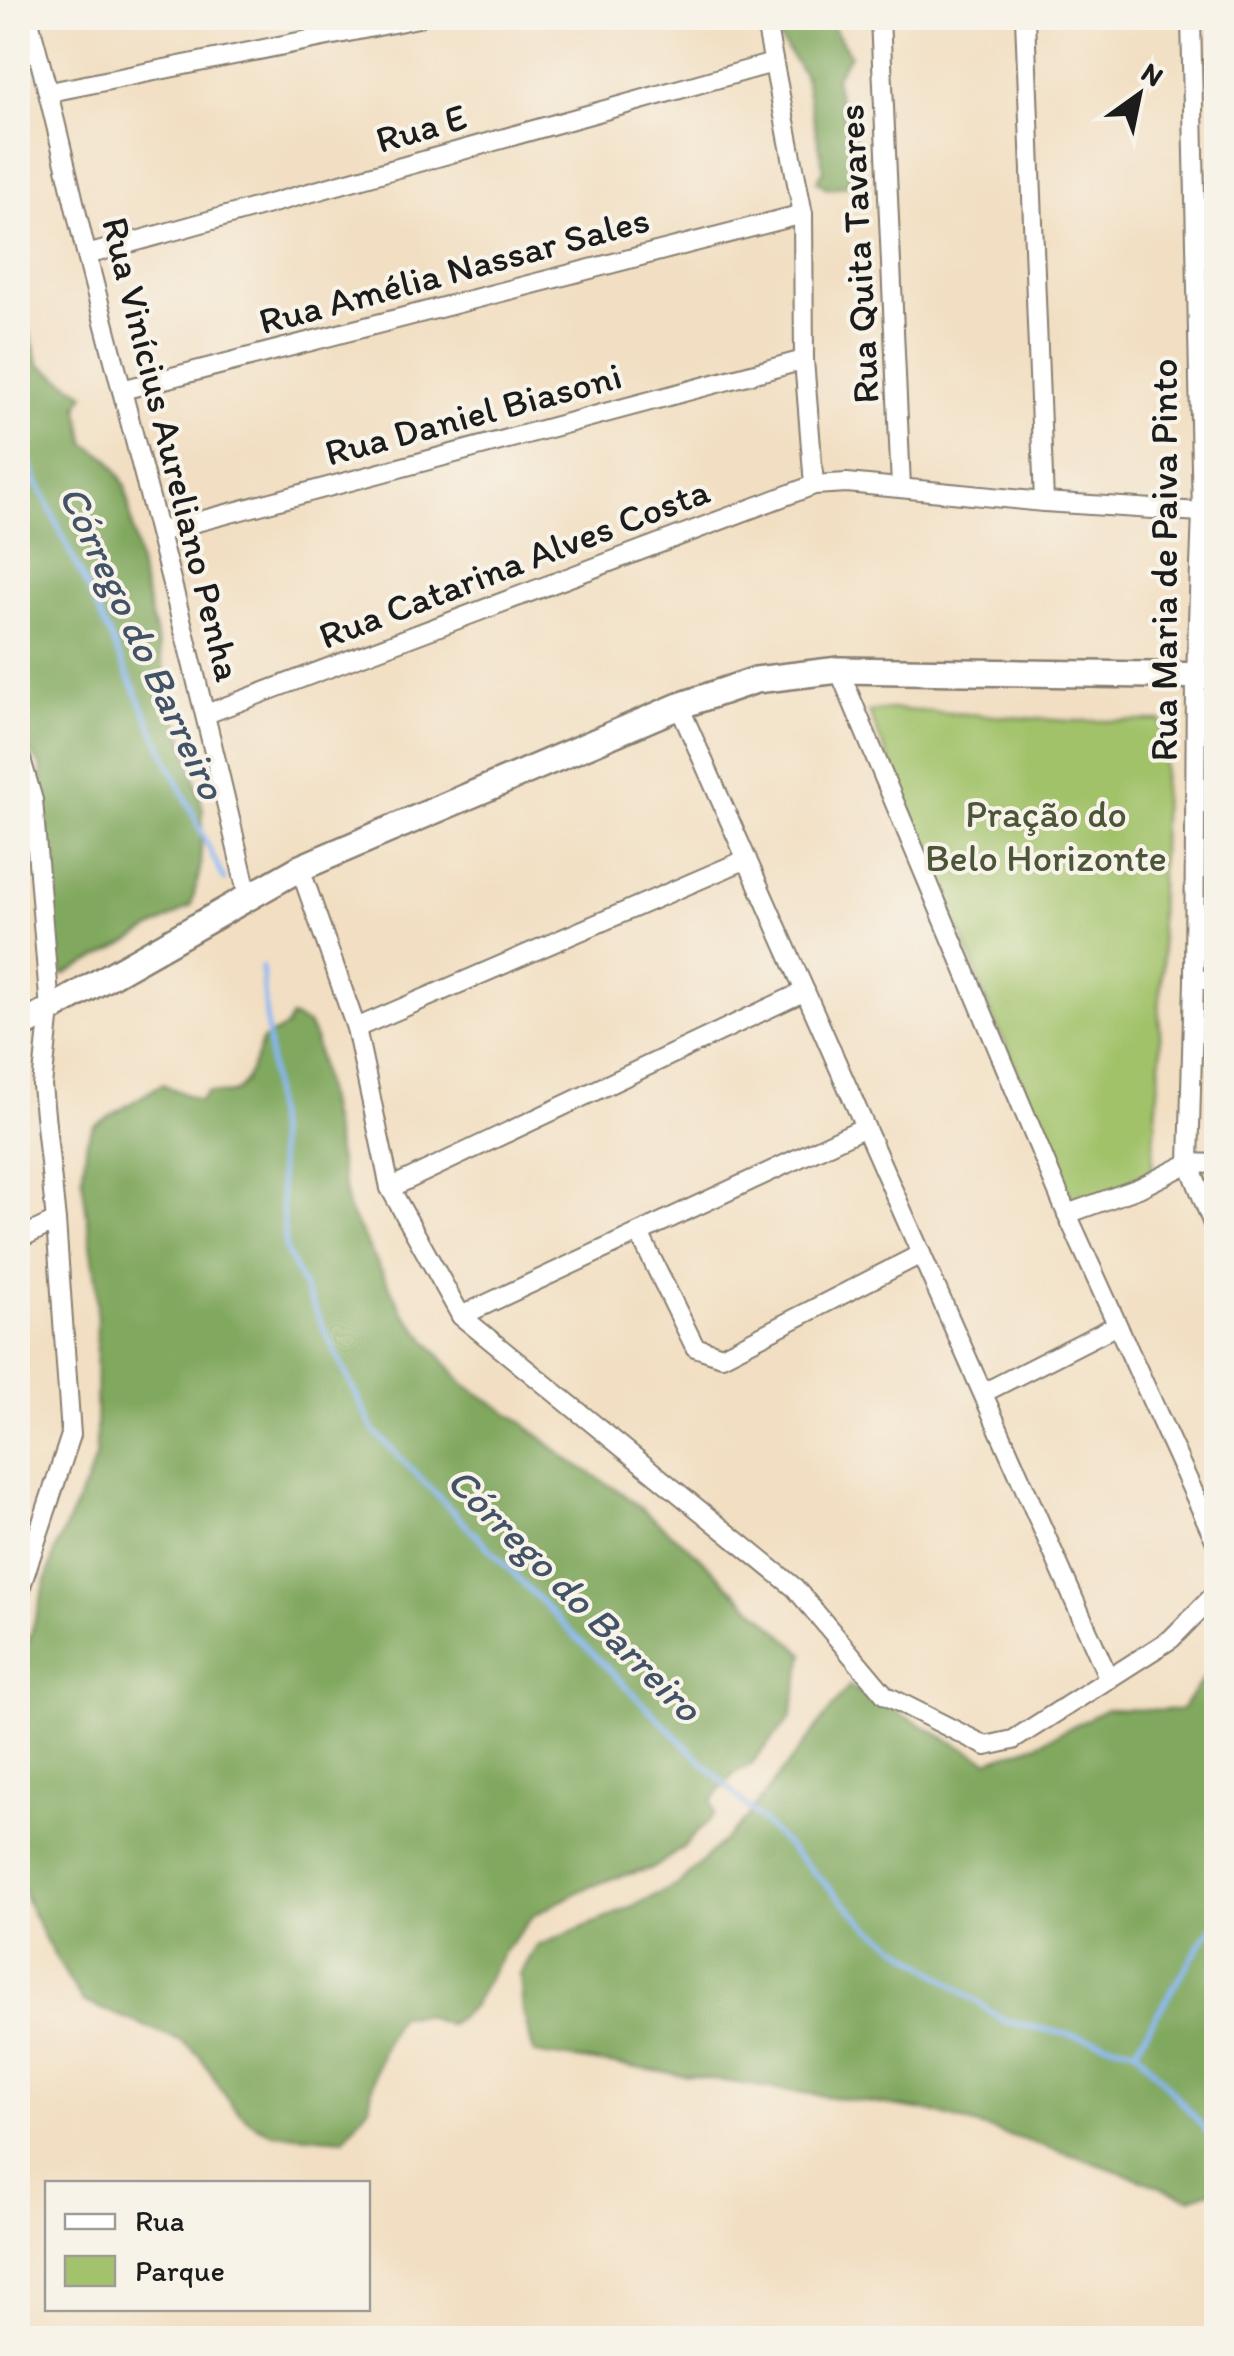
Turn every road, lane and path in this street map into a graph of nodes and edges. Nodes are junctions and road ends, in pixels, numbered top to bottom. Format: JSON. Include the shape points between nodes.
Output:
{"nodes":[{"id":1,"x":28,"y":18,"type":"edge"},
{"id":2,"x":418,"y":18,"type":"edge"},
{"id":3,"x":766,"y":18,"type":"edge"},
{"id":4,"x":880,"y":18,"type":"edge"},
{"id":5,"x":1025,"y":18,"type":"edge"},
{"id":6,"x":1191,"y":18,"type":"edge"},
{"id":7,"x":773,"y":63,"type":"junction"},
{"id":8,"x":50,"y":92,"type":"junction"},
{"id":9,"x":803,"y":214,"type":"junction"},
{"id":10,"x":87,"y":255,"type":"junction"},
{"id":11,"x":804,"y":360,"type":"junction"},
{"id":12,"x":122,"y":390,"type":"junction"},
{"id":13,"x":814,"y":485,"type":"junction"},
{"id":14,"x":901,"y":487,"type":"junction"},
{"id":15,"x":1044,"y":502,"type":"junction"},
{"id":16,"x":1209,"y":512,"type":"edge"},
{"id":17,"x":159,"y":532,"type":"junction"},
{"id":18,"x":840,"y":670,"type":"junction"},
{"id":19,"x":1206,"y":676,"type":"edge"},
{"id":20,"x":679,"y":706,"type":"junction"},
{"id":21,"x":206,"y":714,"type":"junction"},
{"id":22,"x":18,"y":749,"type":"edge"},
{"id":23,"x":1195,"y":829,"type":"junction"},
{"id":24,"x":1216,"y":829,"type":"edge"},
{"id":25,"x":747,"y":859,"type":"junction"},
{"id":26,"x":300,"y":868,"type":"junction"},
{"id":27,"x":248,"y":897,"type":"junction"},
{"id":28,"x":1194,"y":980,"type":"junction"},
{"id":29,"x":1216,"y":980,"type":"edge"},
{"id":30,"x":805,"y":991,"type":"junction"},
{"id":31,"x":50,"y":1010,"type":"junction"},
{"id":32,"x":18,"y":1028,"type":"edge"},
{"id":33,"x":356,"y":1028,"type":"junction"},
{"id":34,"x":865,"y":1127,"type":"junction"},
{"id":35,"x":1189,"y":1163,"type":"junction"},
{"id":36,"x":1216,"y":1164,"type":"edge"},
{"id":37,"x":390,"y":1188,"type":"junction"},
{"id":38,"x":1067,"y":1214,"type":"junction"},
{"id":39,"x":56,"y":1221,"type":"junction"},
{"id":40,"x":1216,"y":1232,"type":"edge"},
{"id":41,"x":640,"y":1233,"type":"junction"},
{"id":42,"x":18,"y":1238,"type":"edge"},
{"id":43,"x":921,"y":1254,"type":"junction"},
{"id":44,"x":462,"y":1316,"type":"junction"},
{"id":45,"x":1117,"y":1325,"type":"junction"},
{"id":46,"x":983,"y":1394,"type":"junction"},
{"id":47,"x":1216,"y":1542,"type":"edge"},
{"id":48,"x":1216,"y":1593,"type":"edge"},
{"id":49,"x":18,"y":1596,"type":"edge"},
{"id":50,"x":1108,"y":1679,"type":"junction"}],
"edges":[{"from":1,"to":8,"type":"street","name":"Rua Vinícius Aureliano Penha"},
{"from":2,"to":8,"type":"street"},
{"from":3,"to":7,"type":"street"},
{"from":4,"to":14,"type":"street","name":"Rua Quita Tavares"},
{"from":5,"to":15,"type":"street"},
{"from":6,"to":16,"type":"street","name":"Rua Maria de Paiva Pinto"},
{"from":7,"to":9,"type":"street"},
{"from":7,"to":10,"type":"street","name":"Rua E"},
{"from":8,"to":10,"type":"street","name":"Rua Vinícius Aureliano Penha"},
{"from":9,"to":11,"type":"street"},
{"from":9,"to":12,"type":"street","name":"Rua Amélia Nassar Sales"},
{"from":10,"to":12,"type":"street","name":"Rua Vinícius Aureliano Penha"},
{"from":11,"to":13,"type":"street"},
{"from":11,"to":17,"type":"street","name":"Rua Daniel Biasoni"},
{"from":12,"to":17,"type":"street","name":"Rua Vinícius Aureliano Penha"},
{"from":13,"to":14,"type":"street","name":"Rua Catarina Alves Costa"},
{"from":13,"to":21,"type":"street","name":"Rua Catarina Alves Costa"},
{"from":14,"to":15,"type":"street","name":"Rua Catarina Alves Costa"},
{"from":15,"to":16,"type":"street","name":"Rua Catarina Alves Costa"},
{"from":16,"to":19,"type":"street","name":"Rua Maria de Paiva Pinto"},
{"from":17,"to":21,"type":"street","name":"Rua Vinícius Aureliano Penha"},
{"from":18,"to":19,"type":"street"},
{"from":18,"to":20,"type":"street","via":[[756,680]]},
{"from":18,"to":38,"type":"street"},
{"from":19,"to":23,"type":"street","name":"Rua Maria de Paiva Pinto"},
{"from":20,"to":25,"type":"street"},
{"from":20,"to":26,"type":"street"},
{"from":21,"to":27,"type":"street","name":"Rua Vinícius Aureliano Penha"},
{"from":22,"to":31,"type":"street","via":[[33,800]]},
{"from":23,"to":24,"type":"street"},
{"from":23,"to":28,"type":"street","name":"Rua Maria de Paiva Pinto"},
{"from":25,"to":30,"type":"street"},
{"from":25,"to":33,"type":"street"},
{"from":26,"to":27,"type":"street"},
{"from":26,"to":33,"type":"street"},
{"from":27,"to":31,"type":"street"},
{"from":28,"to":29,"type":"street"},
{"from":28,"to":35,"type":"street","name":"Rua Maria de Paiva Pinto"},
{"from":30,"to":34,"type":"street"},
{"from":30,"to":37,"type":"street"},
{"from":31,"to":32,"type":"street"},
{"from":31,"to":39,"type":"street","via":[[42,1086]]},
{"from":33,"to":37,"type":"street"},
{"from":34,"to":41,"type":"street"},
{"from":34,"to":43,"type":"street"},
{"from":35,"to":36,"type":"street"},
{"from":35,"to":38,"type":"street"},
{"from":35,"to":40,"type":"street"},
{"from":37,"to":44,"type":"street"},
{"from":38,"to":45,"type":"street"},
{"from":39,"to":42,"type":"street"},
{"from":39,"to":49,"type":"street","via":[[71,1435]]},
{"from":41,"to":43,"type":"street","via":[[695,1348],[722,1356]]},
{"from":41,"to":44,"type":"street"},
{"from":43,"to":46,"type":"street"},
{"from":44,"to":50,"type":"street","via":[[794,1588],[886,1695],[986,1746],[1013,1740]]},
{"from":45,"to":46,"type":"street"},
{"from":45,"to":47,"type":"street"},
{"from":46,"to":50,"type":"street"},
{"from":48,"to":50,"type":"street","via":[[1171,1639]]}]}
